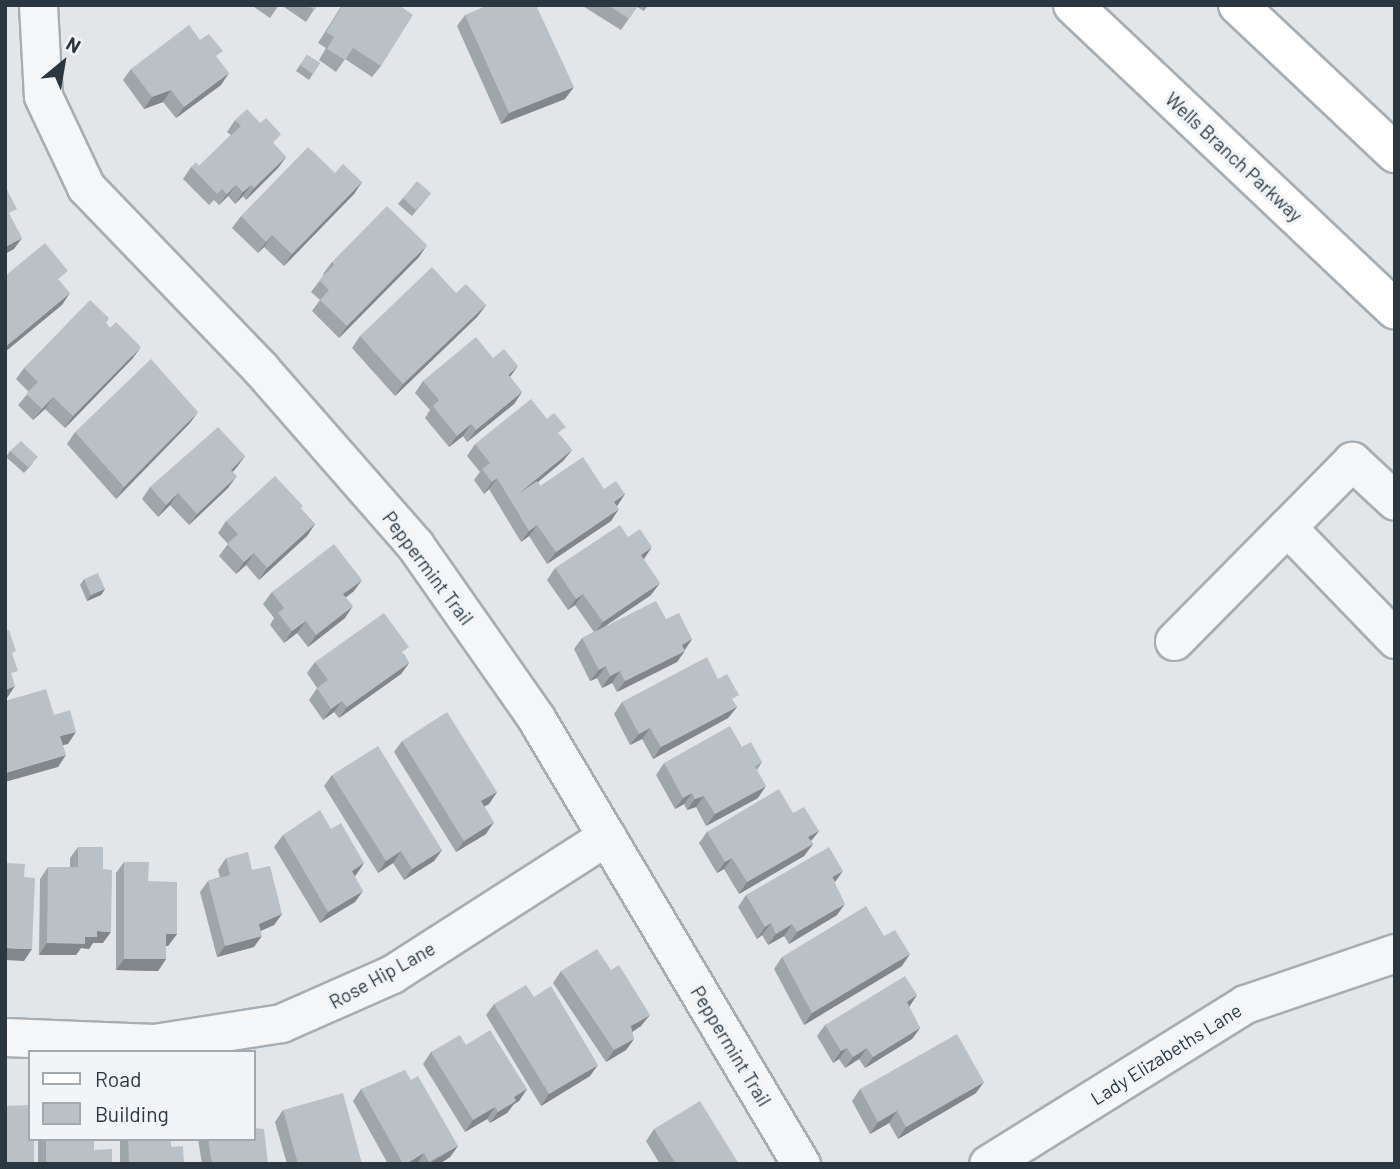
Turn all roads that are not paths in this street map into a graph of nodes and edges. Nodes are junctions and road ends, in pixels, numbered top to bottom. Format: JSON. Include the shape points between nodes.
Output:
{"nodes":[{"id":1,"x":38,"y":5,"type":"edge"},
{"id":2,"x":1073,"y":5,"type":"edge"},
{"id":3,"x":1238,"y":5,"type":"edge"},
{"id":4,"x":1395,"y":152,"type":"edge"},
{"id":5,"x":1395,"y":309,"type":"edge"},
{"id":6,"x":1395,"y":501,"type":"edge"},
{"id":7,"x":1287,"y":527,"type":"junction"},
{"id":8,"x":1395,"y":639,"type":"edge"},
{"id":9,"x":1174,"y":641,"type":"dead end"},
{"id":10,"x":607,"y":836,"type":"junction"},
{"id":11,"x":1395,"y":953,"type":"edge"},
{"id":12,"x":5,"y":1037,"type":"edge"},
{"id":13,"x":801,"y":1164,"type":"edge"},
{"id":14,"x":988,"y":1164,"type":"edge"}],
"edges":[{"from":1,"to":10,"type":"street","name":"Peppermint Trail","via":[[43,96],[86,187],[261,369],[415,545],[536,718]]},
{"from":2,"to":5,"type":"main road","name":"Wells Branch Parkway"},
{"from":3,"to":4,"type":"main road"},
{"from":6,"to":7,"type":"street","via":[[1352,461]]},
{"from":7,"to":8,"type":"street"},
{"from":7,"to":9,"type":"street"},
{"from":10,"to":12,"type":"street","name":"Rose Hip Lane","via":[[392,974],[281,1023],[154,1043]]},
{"from":10,"to":13,"type":"street","name":"Peppermint Trail"},
{"from":11,"to":14,"type":"street","name":"Lady Elizabeths Lane","via":[[1245,1004]]}]}
